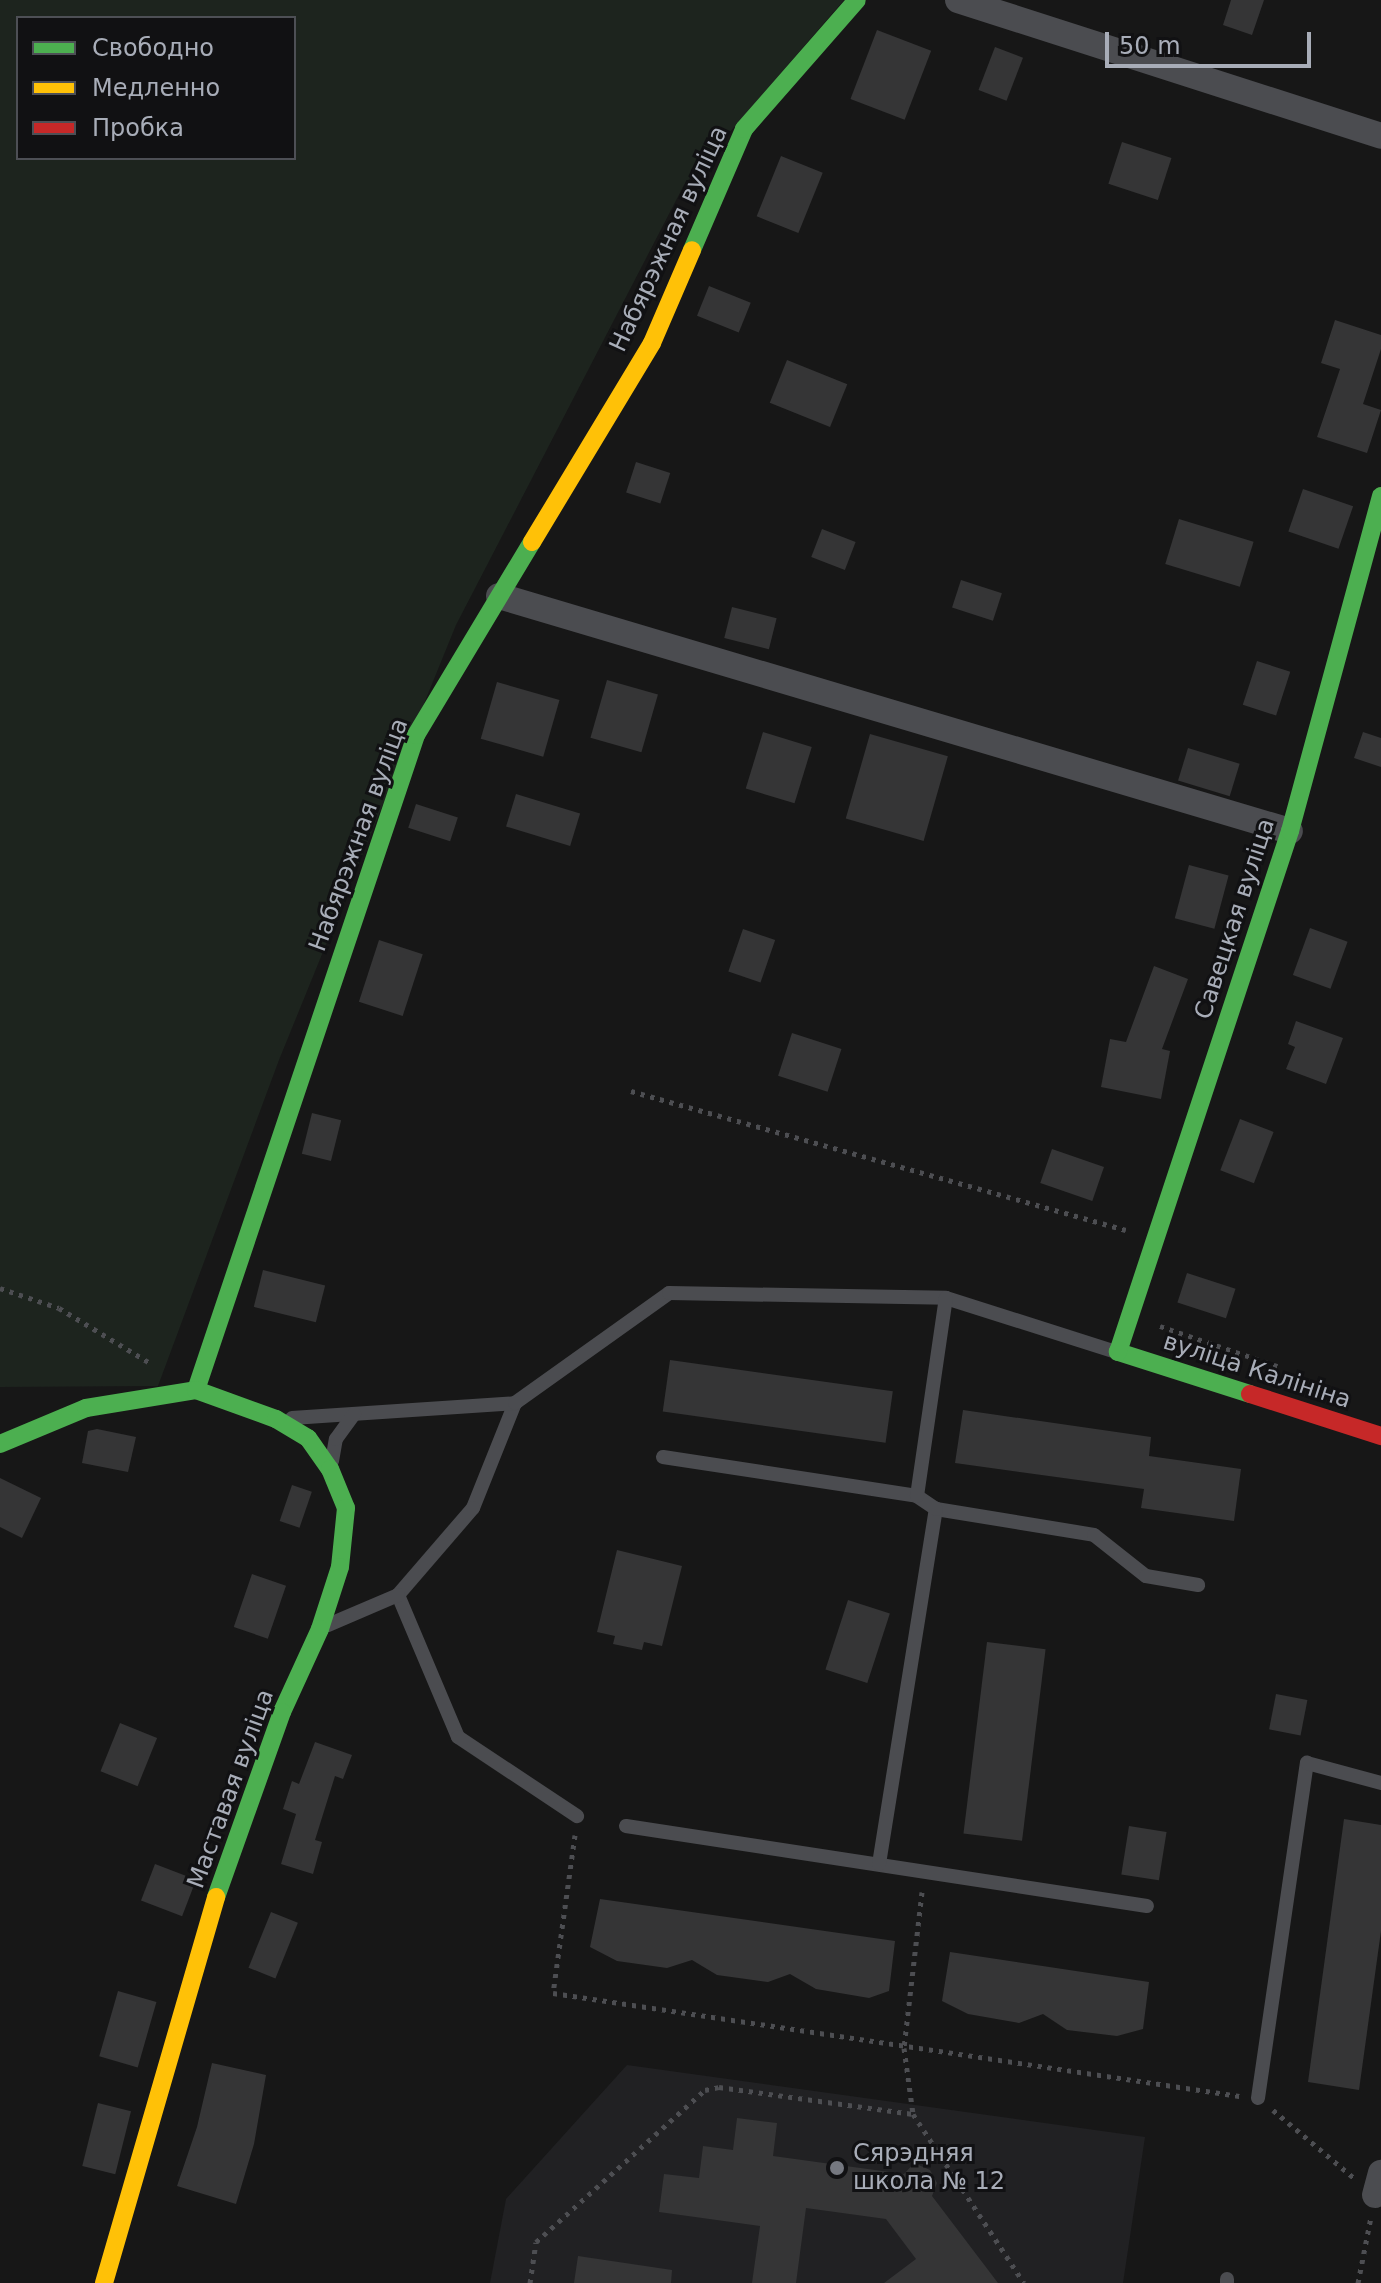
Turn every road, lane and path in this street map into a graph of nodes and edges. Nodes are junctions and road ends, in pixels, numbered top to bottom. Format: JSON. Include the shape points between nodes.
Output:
{"nodes":[{"id":1,"x":857,"y":0,"type":"edge"},
{"id":2,"x":958,"y":0,"type":"edge"},
{"id":3,"x":1381,"y":136,"type":"edge"},
{"id":4,"x":1381,"y":496,"type":"edge"},
{"id":5,"x":499,"y":596,"type":"junction"},
{"id":6,"x":1290,"y":831,"type":"junction"},
{"id":7,"x":631,"y":1091,"type":"dead end"},
{"id":8,"x":1156,"y":1239,"type":"junction"},
{"id":9,"x":0,"y":1288,"type":"edge"},
{"id":10,"x":946,"y":1298,"type":"junction"},
{"id":11,"x":1160,"y":1326,"type":"dead end"},
{"id":12,"x":1118,"y":1352,"type":"junction"},
{"id":13,"x":155,"y":1365,"type":"dead end"},
{"id":14,"x":1293,"y":1371,"type":"dead end"},
{"id":15,"x":196,"y":1390,"type":"junction"},
{"id":16,"x":515,"y":1403,"type":"junction"},
{"id":17,"x":354,"y":1414,"type":"junction"},
{"id":18,"x":276,"y":1419,"type":"junction"},
{"id":19,"x":1381,"y":1436,"type":"edge"},
{"id":20,"x":0,"y":1444,"type":"edge"},
{"id":21,"x":663,"y":1457,"type":"dead end"},
{"id":22,"x":330,"y":1469,"type":"junction"},
{"id":23,"x":917,"y":1496,"type":"junction"},
{"id":24,"x":936,"y":1509,"type":"junction"},
{"id":25,"x":1198,"y":1585,"type":"dead end"},
{"id":26,"x":398,"y":1595,"type":"junction"},
{"id":27,"x":320,"y":1629,"type":"junction"},
{"id":28,"x":1381,"y":1783,"type":"edge"},
{"id":29,"x":577,"y":1816,"type":"joint"},
{"id":30,"x":626,"y":1826,"type":"dead end"},
{"id":31,"x":879,"y":1864,"type":"junction"},
{"id":32,"x":925,"y":1871,"type":"junction"},
{"id":33,"x":1147,"y":1906,"type":"dead end"},
{"id":34,"x":904,"y":2048,"type":"junction"},
{"id":35,"x":1258,"y":2098,"type":"junction"},
{"id":36,"x":913,"y":2114,"type":"junction"},
{"id":37,"x":1378,"y":2184,"type":"edge"},
{"id":38,"x":104,"y":2283,"type":"edge"},
{"id":39,"x":530,"y":2283,"type":"edge"},
{"id":40,"x":1024,"y":2283,"type":"edge"},
{"id":41,"x":1358,"y":2283,"type":"edge"}],
"edges":[{"from":1,"to":5,"type":"street","name":"Набярэжная вуліца","via":[[744,129],[652,343]]},
{"from":2,"to":3,"type":"street"},
{"from":4,"to":6,"type":"street","name":"Савецкая вуліца"},
{"from":5,"to":6,"type":"street"},
{"from":5,"to":15,"type":"street","name":"Набярэжная вуліца","via":[[416,735]]},
{"from":6,"to":8,"type":"street","name":"Савецкая вуліца"},
{"from":7,"to":8,"type":"path"},
{"from":8,"to":12,"type":"street","name":"Савецкая вуліца"},
{"from":9,"to":13,"type":"path","via":[[59,1308]]},
{"from":10,"to":12,"type":"lane"},
{"from":10,"to":16,"type":"lane","via":[[669,1293]]},
{"from":10,"to":23,"type":"lane"},
{"from":11,"to":14,"type":"path"},
{"from":12,"to":19,"type":"street","name":"вуліца Калініна"},
{"from":15,"to":18,"type":"street","name":"Маставая вуліца"},
{"from":15,"to":20,"type":"street","via":[[86,1408]]},
{"from":16,"to":17,"type":"lane"},
{"from":16,"to":26,"type":"lane","via":[[473,1508]]},
{"from":17,"to":18,"type":"lane"},
{"from":17,"to":22,"type":"lane","via":[[336,1439]]},
{"from":18,"to":22,"type":"street","name":"Маставая вуліца","via":[[308,1438]]},
{"from":21,"to":23,"type":"lane"},
{"from":22,"to":27,"type":"street","name":"Маставая вуліца","via":[[346,1508],[345,1541]]},
{"from":23,"to":24,"type":"lane"},
{"from":24,"to":25,"type":"lane","via":[[1094,1535],[1146,1576]]},
{"from":24,"to":31,"type":"lane"},
{"from":26,"to":27,"type":"lane"},
{"from":26,"to":29,"type":"lane","via":[[458,1737]]},
{"from":27,"to":38,"type":"street","name":"Маставая вуліца","via":[[282,1712],[224,1871]]},
{"from":28,"to":35,"type":"lane","via":[[1307,1763]]},
{"from":29,"to":34,"type":"path","via":[[553,1993]]},
{"from":30,"to":31,"type":"lane"},
{"from":31,"to":32,"type":"lane"},
{"from":32,"to":33,"type":"lane"},
{"from":32,"to":34,"type":"path"},
{"from":34,"to":35,"type":"path"},
{"from":34,"to":36,"type":"path"},
{"from":35,"to":37,"type":"path"},
{"from":36,"to":39,"type":"path","via":[[719,2087],[705,2090],[536,2242]]},
{"from":36,"to":40,"type":"path"},
{"from":37,"to":41,"type":"path"}]}
